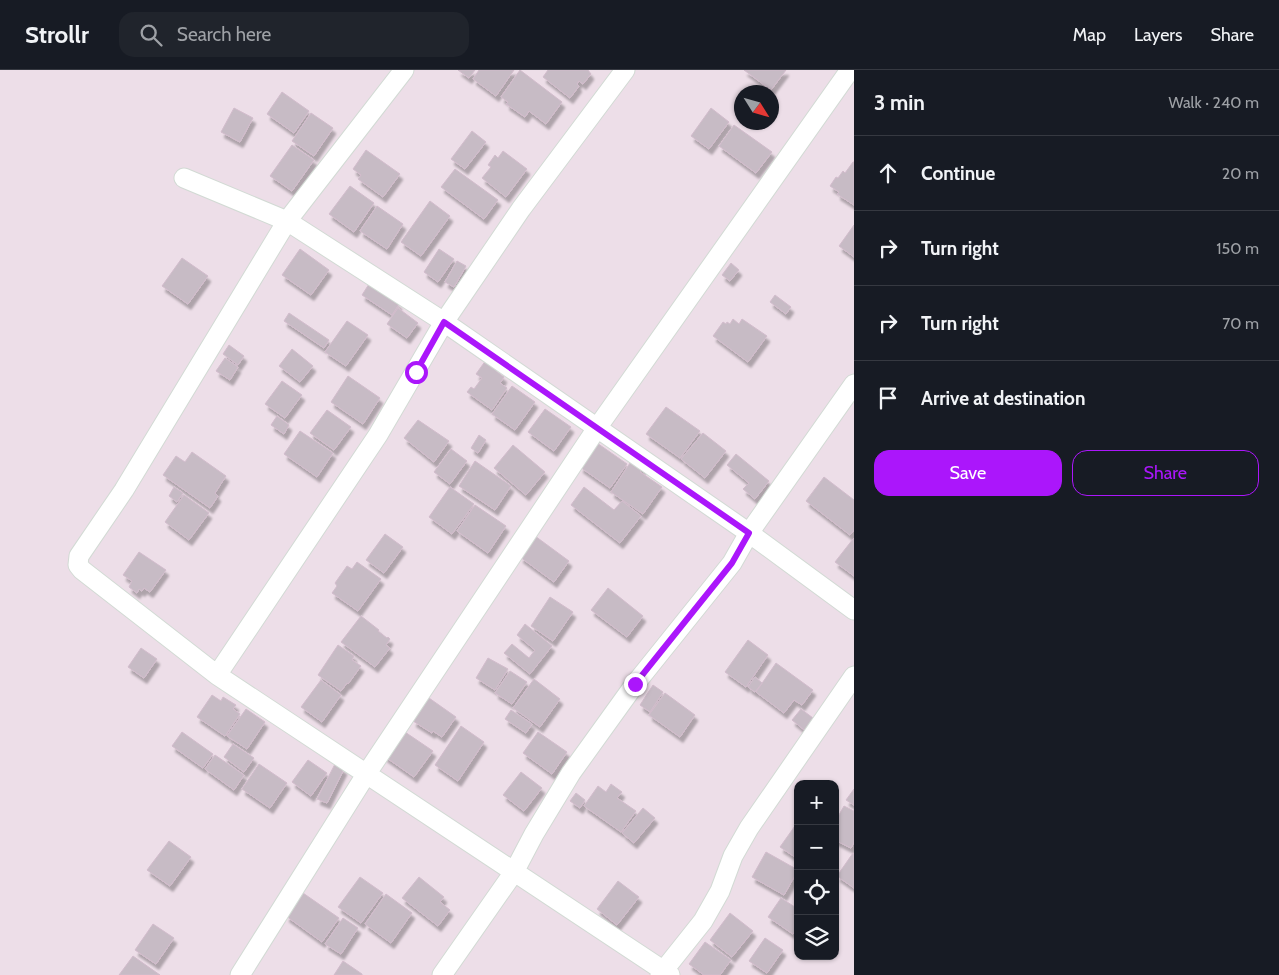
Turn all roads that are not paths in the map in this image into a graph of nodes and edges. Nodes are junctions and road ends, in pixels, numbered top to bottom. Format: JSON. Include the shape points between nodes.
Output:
{"nodes":[{"id":1,"x":404,"y":70,"type":"edge"},
{"id":2,"x":625,"y":70,"type":"edge"},
{"id":3,"x":850,"y":70,"type":"edge"},
{"id":4,"x":184,"y":178,"type":"dead end"},
{"id":5,"x":287,"y":221,"type":"junction"},
{"id":6,"x":444,"y":322,"type":"junction"},
{"id":7,"x":854,"y":384,"type":"edge"},
{"id":8,"x":597,"y":428,"type":"junction"},
{"id":9,"x":749,"y":533,"type":"junction"},
{"id":10,"x":854,"y":610,"type":"edge"},
{"id":11,"x":217,"y":675,"type":"junction"},
{"id":12,"x":854,"y":676,"type":"edge"},
{"id":13,"x":367,"y":774,"type":"junction"},
{"id":14,"x":514,"y":872,"type":"junction"},
{"id":15,"x":664,"y":973,"type":"edge"},
{"id":16,"x":240,"y":975,"type":"edge"},
{"id":17,"x":442,"y":975,"type":"edge"}],
"edges":[{"from":1,"to":5,"type":"street"},
{"from":2,"to":6,"type":"street","via":[[521,209]]},
{"from":3,"to":8,"type":"street"},
{"from":4,"to":5,"type":"street"},
{"from":5,"to":6,"type":"street"},
{"from":5,"to":11,"type":"street","via":[[124,490],[79,556],[78,565],[82,570]]},
{"from":6,"to":8,"type":"street"},
{"from":6,"to":11,"type":"street","via":[[378,436]]},
{"from":7,"to":9,"type":"street"},
{"from":8,"to":9,"type":"street"},
{"from":8,"to":13,"type":"street"},
{"from":9,"to":10,"type":"street"},
{"from":9,"to":14,"type":"street","via":[[732,563],[635,684],[571,773]]},
{"from":11,"to":13,"type":"street"},
{"from":12,"to":15,"type":"street","via":[[749,828],[733,856],[720,891]]},
{"from":13,"to":14,"type":"street"},
{"from":13,"to":16,"type":"street"},
{"from":14,"to":15,"type":"street"},
{"from":14,"to":17,"type":"street"}]}
